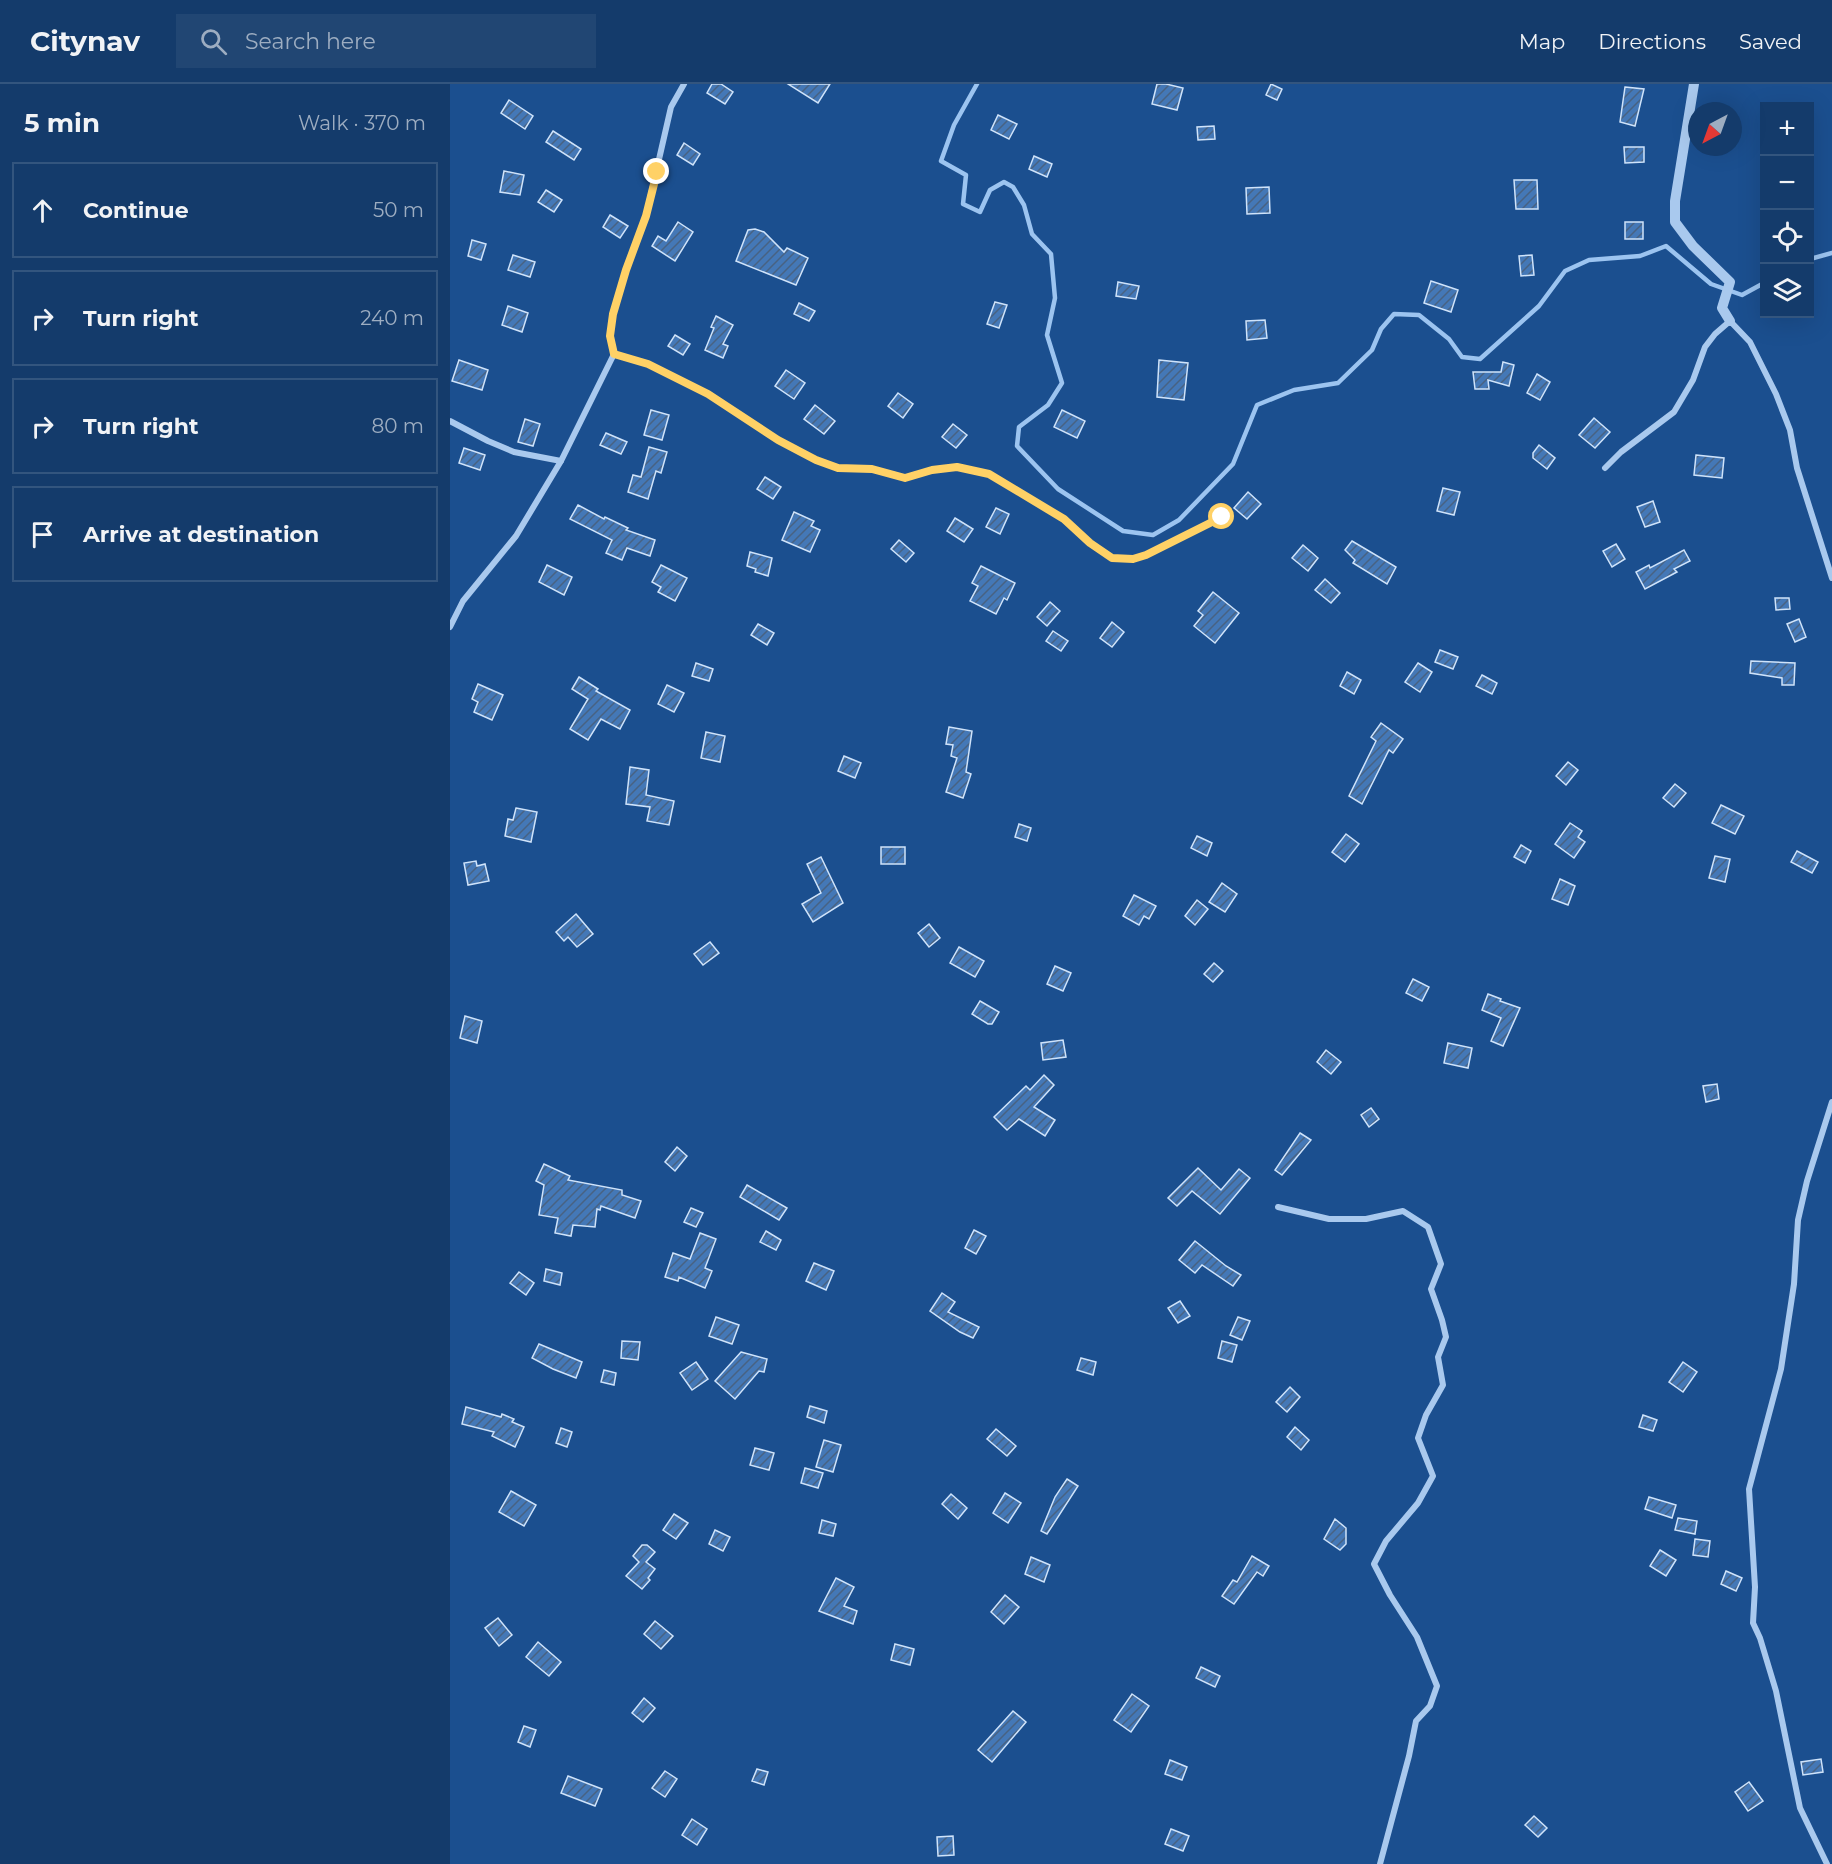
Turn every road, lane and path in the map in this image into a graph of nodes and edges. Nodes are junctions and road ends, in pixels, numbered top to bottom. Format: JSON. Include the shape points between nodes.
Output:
{"nodes":[{"id":1,"x":684,"y":84,"type":"edge"},
{"id":2,"x":1694,"y":84,"type":"edge"},
{"id":3,"x":1730,"y":321,"type":"junction"},
{"id":4,"x":614,"y":354,"type":"junction"},
{"id":5,"x":450,"y":421,"type":"edge"},
{"id":6,"x":561,"y":461,"type":"junction"},
{"id":7,"x":1605,"y":468,"type":"dead end"},
{"id":8,"x":1222,"y":517,"type":"dead end"},
{"id":9,"x":1832,"y":578,"type":"edge"},
{"id":10,"x":450,"y":627,"type":"edge"},
{"id":11,"x":1832,"y":1102,"type":"edge"},
{"id":12,"x":1278,"y":1208,"type":"dead end"},
{"id":13,"x":1380,"y":1864,"type":"edge"},
{"id":14,"x":1827,"y":1864,"type":"edge"}],
"edges":[{"from":1,"to":4,"type":"street","via":[[671,107],[646,216],[613,314],[610,336]]},
{"from":2,"to":3,"type":"street","via":[[1675,222],[1730,282],[1722,308]]},
{"from":3,"to":7,"type":"street","via":[[1705,347],[1693,380],[1674,412]]},
{"from":3,"to":9,"type":"street","via":[[1750,342],[1776,394]]},
{"from":4,"to":6,"type":"street"},
{"from":4,"to":8,"type":"street","via":[[648,364],[698,389],[778,440],[838,468],[872,469],[905,478],[957,467],[989,474],[1064,519],[1112,558],[1146,555]]},
{"from":5,"to":6,"type":"street","via":[[514,452]]},
{"from":6,"to":10,"type":"street","via":[[516,536],[463,601]]},
{"from":11,"to":14,"type":"street","via":[[1798,1220],[1794,1284],[1781,1369],[1749,1489],[1755,1587],[1753,1623],[1776,1691],[1800,1808]]},
{"from":12,"to":13,"type":"street","via":[[1329,1219],[1366,1219],[1403,1211],[1428,1227],[1441,1264],[1431,1288],[1446,1337],[1438,1357],[1443,1385],[1418,1438],[1432,1476],[1418,1503],[1386,1540],[1374,1564],[1417,1637],[1437,1686],[1430,1706],[1416,1721]]}]}
